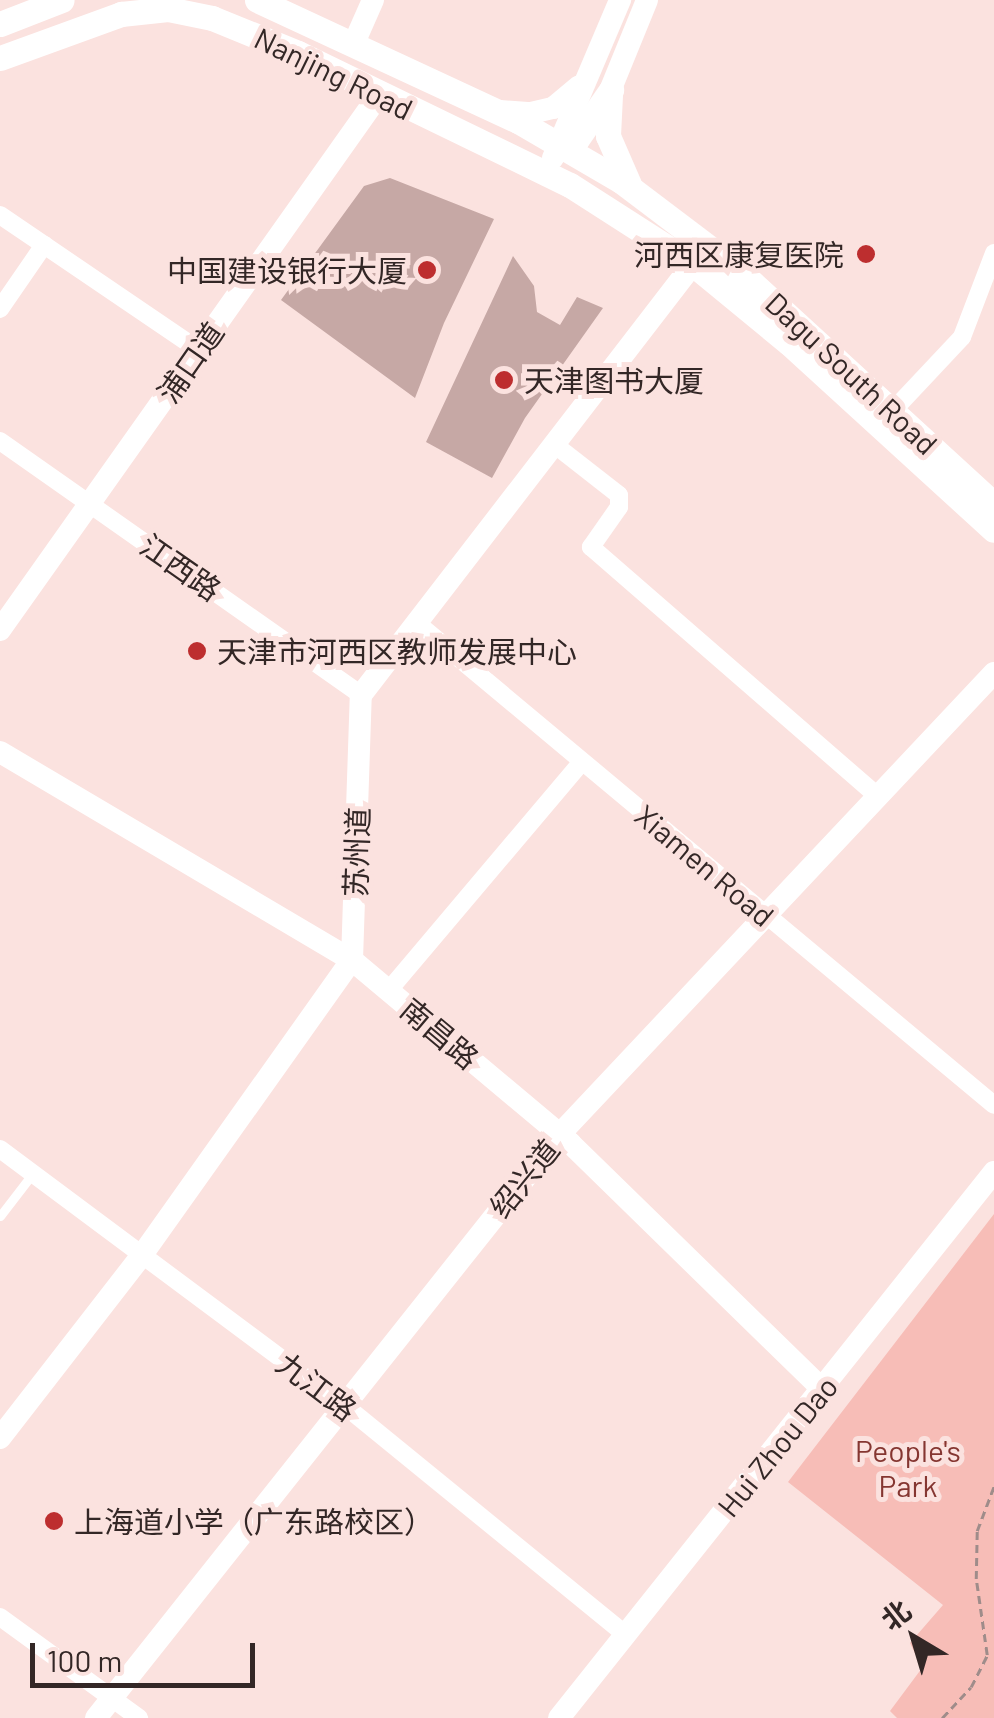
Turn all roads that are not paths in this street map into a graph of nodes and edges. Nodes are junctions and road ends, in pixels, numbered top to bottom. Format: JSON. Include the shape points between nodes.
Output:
{"nodes":[{"id":1,"x":31,"y":0,"type":"edge"},
{"id":2,"x":62,"y":0,"type":"edge"},
{"id":3,"x":257,"y":0,"type":"edge"},
{"id":4,"x":373,"y":0,"type":"edge"},
{"id":5,"x":620,"y":0,"type":"edge"},
{"id":6,"x":647,"y":0,"type":"edge"},
{"id":7,"x":6,"y":22,"type":"edge"},
{"id":8,"x":354,"y":43,"type":"junction"},
{"id":9,"x":0,"y":58,"type":"edge"},
{"id":10,"x":588,"y":76,"type":"junction"},
{"id":11,"x":610,"y":90,"type":"junction"},
{"id":12,"x":379,"y":94,"type":"junction"},
{"id":13,"x":492,"y":110,"type":"junction"},
{"id":14,"x":568,"y":157,"type":"junction"},
{"id":15,"x":636,"y":192,"type":"junction"},
{"id":16,"x":0,"y":215,"type":"edge"},
{"id":17,"x":44,"y":245,"type":"junction"},
{"id":18,"x":994,"y":252,"type":"edge"},
{"id":19,"x":693,"y":264,"type":"junction"},
{"id":20,"x":0,"y":310,"type":"edge"},
{"id":21,"x":198,"y":350,"type":"junction"},
{"id":22,"x":886,"y":418,"type":"junction"},
{"id":23,"x":0,"y":441,"type":"edge"},
{"id":24,"x":555,"y":445,"type":"junction"},
{"id":25,"x":90,"y":503,"type":"junction"},
{"id":26,"x":994,"y":504,"type":"edge"},
{"id":27,"x":994,"y":530,"type":"edge"},
{"id":28,"x":418,"y":624,"type":"junction"},
{"id":29,"x":0,"y":630,"type":"edge"},
{"id":30,"x":994,"y":673,"type":"edge"},
{"id":31,"x":994,"y":690,"type":"edge"},
{"id":32,"x":361,"y":696,"type":"junction"},
{"id":33,"x":0,"y":752,"type":"edge"},
{"id":34,"x":582,"y":762,"type":"junction"},
{"id":35,"x":877,"y":796,"type":"junction"},
{"id":36,"x":771,"y":920,"type":"junction"},
{"id":37,"x":352,"y":960,"type":"junction"},
{"id":38,"x":389,"y":990,"type":"junction"},
{"id":39,"x":994,"y":1104,"type":"edge"},
{"id":40,"x":565,"y":1138,"type":"junction"},
{"id":41,"x":0,"y":1148,"type":"edge"},
{"id":42,"x":994,"y":1172,"type":"edge"},
{"id":43,"x":32,"y":1173,"type":"junction"},
{"id":44,"x":0,"y":1216,"type":"edge"},
{"id":45,"x":142,"y":1255,"type":"junction"},
{"id":46,"x":822,"y":1390,"type":"junction"},
{"id":47,"x":348,"y":1409,"type":"junction"},
{"id":48,"x":0,"y":1438,"type":"edge"},
{"id":49,"x":0,"y":1617,"type":"edge"},
{"id":50,"x":625,"y":1634,"type":"junction"},
{"id":51,"x":121,"y":1709,"type":"edge"},
{"id":52,"x":96,"y":1718,"type":"edge"},
{"id":53,"x":559,"y":1718,"type":"edge"}],
"edges":[{"from":1,"to":7,"type":"street"},
{"from":2,"to":7,"type":"main road"},
{"from":3,"to":8,"type":"main road","name":"Nanjing Road"},
{"from":4,"to":8,"type":"street"},
{"from":5,"to":10,"type":"street"},
{"from":6,"to":11,"type":"street"},
{"from":8,"to":13,"type":"main road","name":"Nanjing Road"},
{"from":9,"to":12,"type":"main road","name":"Nanjing Road","via":[[121,14],[168,10],[252,32]]},
{"from":10,"to":13,"type":"street","via":[[553,108]]},
{"from":10,"to":14,"type":"street"},
{"from":11,"to":14,"type":"main road"},
{"from":11,"to":15,"type":"main road","via":[[611,148]]},
{"from":12,"to":14,"type":"main road","name":"Nanjing Road","via":[[476,142]]},
{"from":12,"to":21,"type":"street","name":"浦口道"},
{"from":13,"to":14,"type":"main road","name":"Nanjing Road"},
{"from":14,"to":15,"type":"main road","name":"Dagu South Road"},
{"from":14,"to":19,"type":"main road","name":"Dagu South Road","via":[[614,212]]},
{"from":15,"to":22,"type":"main road","name":"Dagu South Road","via":[[736,268]]},
{"from":16,"to":17,"type":"street"},
{"from":17,"to":20,"type":"street"},
{"from":17,"to":21,"type":"street"},
{"from":18,"to":22,"type":"street","via":[[962,337]]},
{"from":19,"to":22,"type":"main road","name":"Dagu South Road"},
{"from":19,"to":24,"type":"street"},
{"from":21,"to":25,"type":"street","name":"浦口道"},
{"from":22,"to":26,"type":"main road","name":"Dagu South Road"},
{"from":22,"to":27,"type":"main road","name":"Dagu South Road"},
{"from":23,"to":25,"type":"street","name":"江西路"},
{"from":24,"to":28,"type":"street"},
{"from":24,"to":35,"type":"street","via":[[619,495],[619,507],[591,547]]},
{"from":25,"to":29,"type":"street","name":"浦口道"},
{"from":25,"to":32,"type":"street","name":"江西路"},
{"from":28,"to":32,"type":"street"},
{"from":28,"to":34,"type":"street","name":"Xiamen Road"},
{"from":30,"to":35,"type":"street","name":"绍兴道"},
{"from":31,"to":36,"type":"street","name":"绍兴道"},
{"from":32,"to":37,"type":"street","name":"苏州道"},
{"from":33,"to":37,"type":"street","name":"南昌路"},
{"from":34,"to":36,"type":"street","name":"Xiamen Road"},
{"from":34,"to":38,"type":"street"},
{"from":35,"to":36,"type":"street","name":"绍兴道"},
{"from":36,"to":39,"type":"street","name":"Xiamen Road"},
{"from":36,"to":40,"type":"street","name":"绍兴道"},
{"from":37,"to":38,"type":"street","name":"南昌路"},
{"from":37,"to":45,"type":"street"},
{"from":38,"to":40,"type":"street","name":"南昌路"},
{"from":40,"to":46,"type":"street","name":"南昌路"},
{"from":40,"to":47,"type":"street","name":"绍兴道"},
{"from":41,"to":43,"type":"street","name":"九江路"},
{"from":42,"to":46,"type":"street","name":"Hui Zhou Dao"},
{"from":43,"to":44,"type":"lane"},
{"from":43,"to":45,"type":"street","name":"九江路"},
{"from":45,"to":47,"type":"street","name":"九江路"},
{"from":45,"to":48,"type":"street"},
{"from":46,"to":50,"type":"street","name":"Hui Zhou Dao"},
{"from":47,"to":50,"type":"street","name":"九江路"},
{"from":47,"to":51,"type":"street","name":"绍兴道"},
{"from":49,"to":51,"type":"street"},
{"from":50,"to":53,"type":"street","name":"Hui Zhou Dao"},
{"from":51,"to":52,"type":"street","name":"绍兴道"}]}
